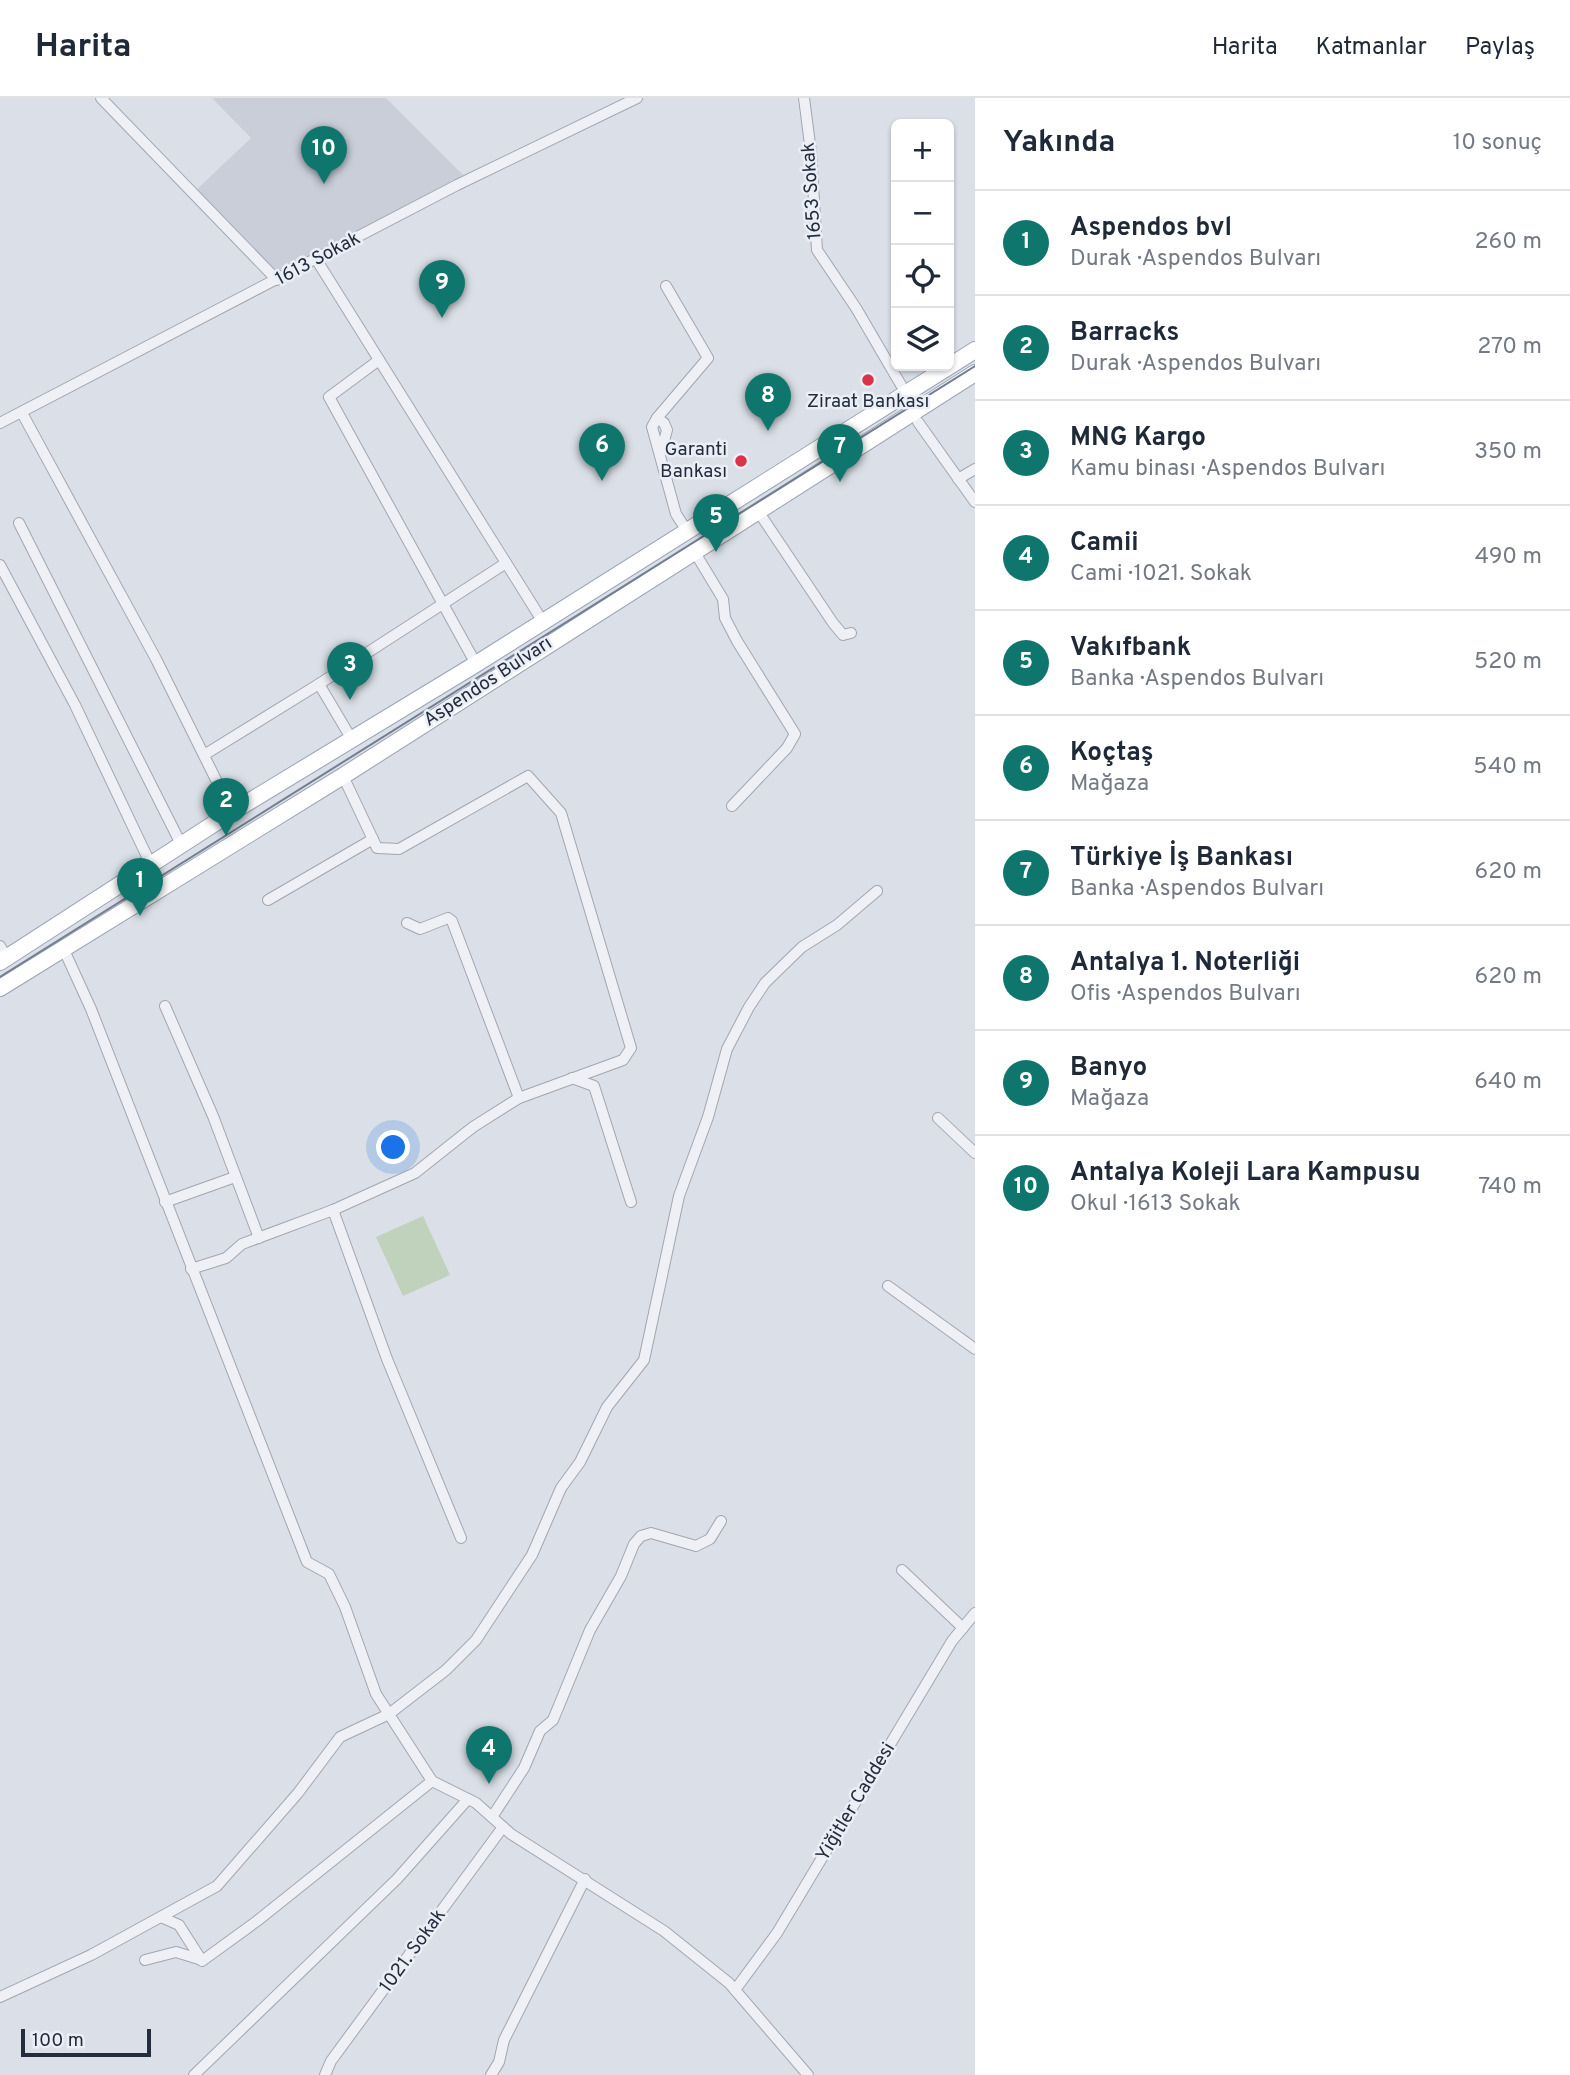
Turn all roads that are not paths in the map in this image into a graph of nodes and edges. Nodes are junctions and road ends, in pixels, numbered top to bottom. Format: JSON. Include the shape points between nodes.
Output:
{"nodes":[{"id":1,"x":100,"y":98,"type":"edge"},
{"id":2,"x":637,"y":98,"type":"edge"},
{"id":3,"x":804,"y":98,"type":"edge"},
{"id":4,"x":316,"y":259,"type":"junction"},
{"id":5,"x":276,"y":280,"type":"junction"},
{"id":6,"x":666,"y":286,"type":"dead end"},
{"id":7,"x":975,"y":339,"type":"edge"},
{"id":8,"x":975,"y":350,"type":"edge"},
{"id":9,"x":954,"y":352,"type":"edge"},
{"id":10,"x":379,"y":360,"type":"junction"},
{"id":11,"x":924,"y":371,"type":"edge"},
{"id":12,"x":975,"y":373,"type":"edge"},
{"id":13,"x":901,"y":385,"type":"junction"},
{"id":14,"x":975,"y":386,"type":"edge"},
{"id":15,"x":22,"y":413,"type":"junction"},
{"id":16,"x":918,"y":422,"type":"junction"},
{"id":17,"x":0,"y":424,"type":"edge"},
{"id":18,"x":842,"y":433,"type":"junction"},
{"id":19,"x":856,"y":449,"type":"junction"},
{"id":20,"x":975,"y":469,"type":"edge"},
{"id":21,"x":958,"y":480,"type":"junction"},
{"id":22,"x":975,"y":502,"type":"edge"},
{"id":23,"x":758,"y":511,"type":"junction"},
{"id":24,"x":19,"y":523,"type":"dead end"},
{"id":25,"x":687,"y":531,"type":"junction"},
{"id":26,"x":694,"y":551,"type":"junction"},
{"id":27,"x":506,"y":563,"type":"junction"},
{"id":28,"x":0,"y":565,"type":"edge"},
{"id":29,"x":442,"y":602,"type":"junction"},
{"id":30,"x":543,"y":622,"type":"junction"},
{"id":31,"x":851,"y":633,"type":"dead end"},
{"id":32,"x":476,"y":664,"type":"junction"},
{"id":33,"x":319,"y":684,"type":"junction"},
{"id":34,"x":351,"y":738,"type":"junction"},
{"id":35,"x":204,"y":755,"type":"junction"},
{"id":36,"x":343,"y":776,"type":"junction"},
{"id":37,"x":732,"y":806,"type":"dead end"},
{"id":38,"x":232,"y":812,"type":"junction"},
{"id":39,"x":373,"y":839,"type":"junction"},
{"id":40,"x":182,"y":846,"type":"junction"},
{"id":41,"x":152,"y":867,"type":"junction"},
{"id":42,"x":877,"y":891,"type":"dead end"},
{"id":43,"x":268,"y":900,"type":"dead end"},
{"id":44,"x":407,"y":923,"type":"dead end"},
{"id":45,"x":64,"y":950,"type":"junction"},
{"id":46,"x":2,"y":955,"type":"edge"},
{"id":47,"x":0,"y":988,"type":"edge"},
{"id":48,"x":165,"y":1006,"type":"dead end"},
{"id":49,"x":572,"y":1078,"type":"junction"},
{"id":50,"x":519,"y":1098,"type":"junction"},
{"id":51,"x":938,"y":1118,"type":"dead end"},
{"id":52,"x":975,"y":1153,"type":"edge"},
{"id":53,"x":235,"y":1177,"type":"junction"},
{"id":54,"x":165,"y":1202,"type":"junction"},
{"id":55,"x":631,"y":1202,"type":"dead end"},
{"id":56,"x":333,"y":1210,"type":"junction"},
{"id":57,"x":259,"y":1238,"type":"junction"},
{"id":58,"x":191,"y":1269,"type":"junction"},
{"id":59,"x":888,"y":1286,"type":"dead end"},
{"id":60,"x":975,"y":1349,"type":"edge"},
{"id":61,"x":721,"y":1521,"type":"dead end"},
{"id":62,"x":461,"y":1538,"type":"dead end"},
{"id":63,"x":902,"y":1570,"type":"dead end"},
{"id":64,"x":975,"y":1613,"type":"edge"},
{"id":65,"x":963,"y":1628,"type":"junction"},
{"id":66,"x":389,"y":1714,"type":"junction"},
{"id":67,"x":432,"y":1781,"type":"junction"},
{"id":68,"x":468,"y":1798,"type":"junction"},
{"id":69,"x":492,"y":1817,"type":"junction"},
{"id":70,"x":503,"y":1827,"type":"junction"},
{"id":71,"x":585,"y":1879,"type":"junction"},
{"id":72,"x":161,"y":1916,"type":"junction"},
{"id":73,"x":145,"y":1960,"type":"dead end"},
{"id":74,"x":202,"y":1961,"type":"junction"},
{"id":75,"x":735,"y":1990,"type":"junction"},
{"id":76,"x":0,"y":1997,"type":"edge"},
{"id":77,"x":194,"y":2075,"type":"edge"},
{"id":78,"x":326,"y":2075,"type":"edge"},
{"id":79,"x":491,"y":2075,"type":"edge"},
{"id":80,"x":808,"y":2075,"type":"edge"}],
"edges":[{"from":1,"to":5,"type":"street"},
{"from":2,"to":4,"type":"street","name":"1613 Sokak"},
{"from":3,"to":13,"type":"street","name":"1653 Sokak","via":[[817,250]]},
{"from":4,"to":5,"type":"street","name":"1613 Sokak"},
{"from":4,"to":10,"type":"street"},
{"from":5,"to":15,"type":"street","name":"1613 Sokak"},
{"from":6,"to":25,"type":"street","via":[[708,358],[657,418],[667,430],[661,452],[676,514]]},
{"from":7,"to":9,"type":"main road"},
{"from":8,"to":18,"type":"main road","name":"Aspendos Bulvarı"},
{"from":10,"to":27,"type":"street"},
{"from":10,"to":29,"type":"street","via":[[329,397]]},
{"from":11,"to":13,"type":"main road"},
{"from":12,"to":19,"type":"main road","name":"Aspendos Bulvarı"},
{"from":13,"to":18,"type":"main road"},
{"from":14,"to":16,"type":"main road"},
{"from":15,"to":17,"type":"street","name":"1613 Sokak"},
{"from":15,"to":35,"type":"street"},
{"from":16,"to":19,"type":"main road"},
{"from":16,"to":21,"type":"street"},
{"from":18,"to":25,"type":"main road","name":"Aspendos Bulvarı"},
{"from":19,"to":23,"type":"main road","name":"Aspendos Bulvarı"},
{"from":20,"to":21,"type":"street"},
{"from":21,"to":22,"type":"street"},
{"from":23,"to":26,"type":"main road","name":"Aspendos Bulvarı"},
{"from":23,"to":31,"type":"street","via":[[833,623],[843,635]]},
{"from":24,"to":40,"type":"street"},
{"from":25,"to":30,"type":"main road","name":"Aspendos Bulvarı"},
{"from":26,"to":36,"type":"main road","name":"Aspendos Bulvarı"},
{"from":26,"to":37,"type":"street","via":[[723,600],[725,618],[737,641],[795,734]]},
{"from":27,"to":29,"type":"street"},
{"from":27,"to":30,"type":"street"},
{"from":28,"to":41,"type":"street","via":[[75,705]]},
{"from":29,"to":32,"type":"street"},
{"from":29,"to":33,"type":"street"},
{"from":30,"to":32,"type":"main road","name":"Aspendos Bulvarı"},
{"from":32,"to":34,"type":"main road","name":"Aspendos Bulvarı"},
{"from":33,"to":34,"type":"street"},
{"from":33,"to":35,"type":"street"},
{"from":34,"to":38,"type":"main road","name":"Aspendos Bulvarı"},
{"from":35,"to":38,"type":"street"},
{"from":36,"to":39,"type":"street"},
{"from":36,"to":45,"type":"main road","name":"Aspendos Bulvarı"},
{"from":38,"to":40,"type":"main road","name":"Aspendos Bulvarı"},
{"from":39,"to":43,"type":"street"},
{"from":39,"to":49,"type":"street","via":[[377,848],[399,849],[528,776],[561,813],[631,1048],[623,1060]]},
{"from":40,"to":41,"type":"main road","name":"Aspendos Bulvarı"},
{"from":41,"to":46,"type":"main road","name":"Aspendos Bulvarı"},
{"from":42,"to":66,"type":"street","via":[[802,947],[755,995],[727,1049],[686,1174],[644,1360],[607,1407],[580,1462],[561,1488],[532,1556],[488,1625],[464,1653]]},
{"from":44,"to":50,"type":"street","via":[[419,929],[452,920]]},
{"from":45,"to":47,"type":"main road","name":"Aspendos Bulvarı"},
{"from":45,"to":54,"type":"street"},
{"from":48,"to":53,"type":"street","via":[[214,1116]]},
{"from":49,"to":50,"type":"street"},
{"from":49,"to":55,"type":"street","via":[[594,1086]]},
{"from":50,"to":56,"type":"street","via":[[415,1173]]},
{"from":51,"to":52,"type":"street"},
{"from":53,"to":54,"type":"street"},
{"from":53,"to":57,"type":"street"},
{"from":54,"to":58,"type":"street"},
{"from":56,"to":57,"type":"street"},
{"from":56,"to":62,"type":"street","via":[[387,1359]]},
{"from":57,"to":58,"type":"street","via":[[242,1244],[226,1258]]},
{"from":58,"to":66,"type":"street","via":[[307,1562],[329,1574],[376,1694]]},
{"from":59,"to":60,"type":"street"},
{"from":61,"to":69,"type":"street","via":[[710,1539],[696,1546],[651,1533],[634,1544],[590,1630],[553,1720],[540,1731],[524,1768]]},
{"from":63,"to":65,"type":"street"},
{"from":64,"to":65,"type":"street","name":"Yiğitler Caddesi"},
{"from":65,"to":75,"type":"street","name":"Yiğitler Caddesi","via":[[784,1922]]},
{"from":66,"to":67,"type":"street"},
{"from":66,"to":72,"type":"street","via":[[340,1737],[238,1866],[201,1897]]},
{"from":67,"to":68,"type":"street"},
{"from":67,"to":74,"type":"street"},
{"from":68,"to":69,"type":"street"},
{"from":68,"to":77,"type":"street","via":[[397,1879]]},
{"from":69,"to":70,"type":"street"},
{"from":70,"to":71,"type":"street"},
{"from":70,"to":78,"type":"street","name":"1021. Sokak","via":[[331,2061]]},
{"from":71,"to":75,"type":"street","via":[[664,1931]]},
{"from":71,"to":79,"type":"street"},
{"from":72,"to":74,"type":"street","via":[[179,1925]]},
{"from":72,"to":76,"type":"street"},
{"from":73,"to":74,"type":"street","via":[[176,1952]]},
{"from":75,"to":80,"type":"street"}]}
